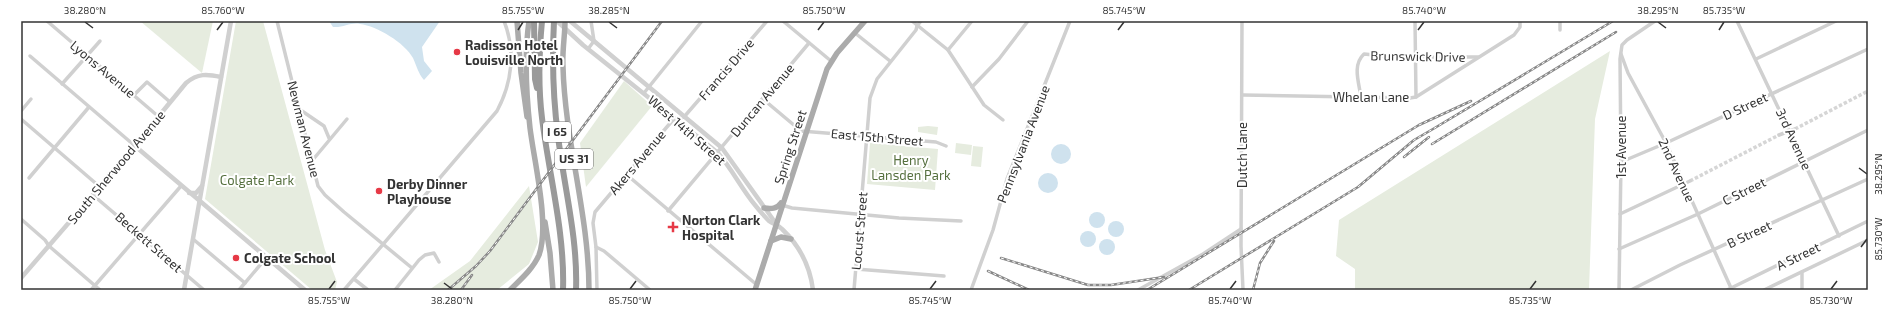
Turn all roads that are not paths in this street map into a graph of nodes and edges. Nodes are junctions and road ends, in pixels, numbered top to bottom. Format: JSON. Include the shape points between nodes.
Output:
{"nodes":[{"id":1,"x":47,"y":21,"type":"edge"},
{"id":2,"x":231,"y":21,"type":"edge"},
{"id":3,"x":277,"y":21,"type":"edge"},
{"id":4,"x":504,"y":21,"type":"edge"},
{"id":5,"x":517,"y":21,"type":"edge"},
{"id":6,"x":528,"y":21,"type":"edge"},
{"id":7,"x":534,"y":21,"type":"edge"},
{"id":8,"x":555,"y":21,"type":"edge"},
{"id":9,"x":565,"y":21,"type":"edge"},
{"id":10,"x":570,"y":21,"type":"edge"},
{"id":11,"x":591,"y":21,"type":"edge"},
{"id":12,"x":702,"y":21,"type":"edge"},
{"id":13,"x":767,"y":21,"type":"edge"},
{"id":14,"x":783,"y":21,"type":"edge"},
{"id":15,"x":865,"y":21,"type":"edge"},
{"id":16,"x":912,"y":21,"type":"edge"},
{"id":17,"x":921,"y":21,"type":"edge"},
{"id":18,"x":972,"y":21,"type":"edge"},
{"id":19,"x":1028,"y":21,"type":"edge"},
{"id":20,"x":1070,"y":21,"type":"edge"},
{"id":21,"x":1415,"y":21,"type":"edge"},
{"id":22,"x":1520,"y":21,"type":"edge"},
{"id":23,"x":1560,"y":21,"type":"edge"},
{"id":24,"x":1655,"y":21,"type":"edge"},
{"id":25,"x":1737,"y":21,"type":"edge"},
{"id":26,"x":1836,"y":21,"type":"edge"},
{"id":27,"x":1242,"y":22,"type":"edge"},
{"id":28,"x":1248,"y":22,"type":"dead end"},
{"id":29,"x":542,"y":24,"type":"edge"},
{"id":30,"x":917,"y":26,"type":"junction"},
{"id":31,"x":565,"y":28,"type":"junction"},
{"id":32,"x":1560,"y":30,"type":"dead end"},
{"id":33,"x":855,"y":33,"type":"junction"},
{"id":34,"x":100,"y":41,"type":"dead end"},
{"id":35,"x":594,"y":41,"type":"junction"},
{"id":36,"x":809,"y":43,"type":"junction"},
{"id":37,"x":1868,"y":48,"type":"edge"},
{"id":38,"x":588,"y":49,"type":"junction"},
{"id":39,"x":948,"y":50,"type":"junction"},
{"id":40,"x":1621,"y":53,"type":"junction"},
{"id":41,"x":86,"y":55,"type":"junction"},
{"id":42,"x":30,"y":56,"type":"dead end"},
{"id":43,"x":1415,"y":57,"type":"junction"},
{"id":44,"x":1479,"y":57,"type":"junction"},
{"id":45,"x":1756,"y":59,"type":"junction"},
{"id":46,"x":831,"y":61,"type":"junction"},
{"id":47,"x":890,"y":61,"type":"junction"},
{"id":48,"x":221,"y":77,"type":"junction"},
{"id":49,"x":62,"y":84,"type":"junction"},
{"id":50,"x":972,"y":86,"type":"junction"},
{"id":51,"x":648,"y":87,"type":"junction"},
{"id":52,"x":644,"y":93,"type":"junction"},
{"id":53,"x":1772,"y":94,"type":"junction"},
{"id":54,"x":134,"y":95,"type":"junction"},
{"id":55,"x":1243,"y":95,"type":"junction"},
{"id":56,"x":1360,"y":97,"type":"junction"},
{"id":57,"x":1416,"y":97,"type":"junction"},
{"id":58,"x":540,"y":98,"type":"junction"},
{"id":59,"x":31,"y":99,"type":"dead end"},
{"id":60,"x":763,"y":99,"type":"junction"},
{"id":61,"x":170,"y":102,"type":"junction"},
{"id":62,"x":89,"y":107,"type":"junction"},
{"id":63,"x":299,"y":109,"type":"junction"},
{"id":64,"x":21,"y":111,"type":"edge"},
{"id":65,"x":159,"y":117,"type":"junction"},
{"id":66,"x":684,"y":117,"type":"junction"},
{"id":67,"x":21,"y":119,"type":"edge"},
{"id":68,"x":347,"y":119,"type":"dead end"},
{"id":69,"x":676,"y":119,"type":"junction"},
{"id":70,"x":1003,"y":120,"type":"dead end"},
{"id":71,"x":530,"y":125,"type":"junction"},
{"id":72,"x":1795,"y":129,"type":"tunnel mouth"},
{"id":73,"x":806,"y":130,"type":"junction"},
{"id":74,"x":1868,"y":130,"type":"edge"},
{"id":75,"x":1790,"y":132,"type":"junction"},
{"id":76,"x":1779,"y":135,"type":"tunnel mouth"},
{"id":77,"x":867,"y":136,"type":"junction"},
{"id":78,"x":329,"y":138,"type":"junction"},
{"id":79,"x":1666,"y":143,"type":"junction"},
{"id":80,"x":135,"y":146,"type":"junction"},
{"id":81,"x":946,"y":146,"type":"dead end"},
{"id":82,"x":54,"y":147,"type":"junction"},
{"id":83,"x":722,"y":148,"type":"junction"},
{"id":84,"x":718,"y":153,"type":"junction"},
{"id":85,"x":311,"y":162,"type":"junction"},
{"id":86,"x":1621,"y":162,"type":"junction"},
{"id":87,"x":1804,"y":162,"type":"junction"},
{"id":88,"x":627,"y":175,"type":"junction"},
{"id":89,"x":29,"y":178,"type":"dead end"},
{"id":90,"x":1868,"y":179,"type":"edge"},
{"id":91,"x":1690,"y":181,"type":"tunnel mouth"},
{"id":92,"x":203,"y":184,"type":"junction"},
{"id":93,"x":1684,"y":184,"type":"junction"},
{"id":94,"x":181,"y":186,"type":"junction"},
{"id":95,"x":100,"y":187,"type":"junction"},
{"id":96,"x":189,"y":193,"type":"junction"},
{"id":97,"x":93,"y":195,"type":"junction"},
{"id":98,"x":1822,"y":200,"type":"junction"},
{"id":99,"x":200,"y":202,"type":"junction"},
{"id":100,"x":540,"y":202,"type":"junction"},
{"id":101,"x":782,"y":203,"type":"junction"},
{"id":102,"x":764,"y":208,"type":"junction"},
{"id":103,"x":668,"y":211,"type":"junction"},
{"id":104,"x":861,"y":214,"type":"junction"},
{"id":105,"x":1620,"y":214,"type":"junction"},
{"id":106,"x":1698,"y":214,"type":"junction"},
{"id":107,"x":21,"y":219,"type":"edge"},
{"id":108,"x":962,"y":221,"type":"dead end"},
{"id":109,"x":1868,"y":221,"type":"edge"},
{"id":110,"x":777,"y":225,"type":"junction"},
{"id":111,"x":1241,"y":228,"type":"junction"},
{"id":112,"x":140,"y":234,"type":"junction"},
{"id":113,"x":1839,"y":236,"type":"junction"},
{"id":114,"x":193,"y":239,"type":"junction"},
{"id":115,"x":791,"y":239,"type":"junction"},
{"id":116,"x":1868,"y":240,"type":"edge"},
{"id":117,"x":771,"y":241,"type":"junction"},
{"id":118,"x":384,"y":244,"type":"junction"},
{"id":119,"x":49,"y":246,"type":"junction"},
{"id":120,"x":596,"y":247,"type":"junction"},
{"id":121,"x":1619,"y":249,"type":"junction"},
{"id":122,"x":1714,"y":250,"type":"junction"},
{"id":123,"x":266,"y":258,"type":"junction"},
{"id":124,"x":439,"y":262,"type":"dead end"},
{"id":125,"x":412,"y":268,"type":"junction"},
{"id":126,"x":856,"y":269,"type":"junction"},
{"id":127,"x":1802,"y":272,"type":"junction"},
{"id":128,"x":186,"y":275,"type":"junction"},
{"id":129,"x":944,"y":276,"type":"dead end"},
{"id":130,"x":21,"y":278,"type":"edge"},
{"id":131,"x":354,"y":279,"type":"junction"},
{"id":132,"x":245,"y":283,"type":"junction"},
{"id":133,"x":95,"y":286,"type":"junction"},
{"id":134,"x":756,"y":288,"type":"edge"},
{"id":135,"x":1729,"y":289,"type":"edge"},
{"id":136,"x":91,"y":290,"type":"edge"},
{"id":137,"x":100,"y":290,"type":"edge"},
{"id":138,"x":184,"y":290,"type":"edge"},
{"id":139,"x":204,"y":290,"type":"edge"},
{"id":140,"x":239,"y":290,"type":"edge"},
{"id":141,"x":305,"y":290,"type":"edge"},
{"id":142,"x":344,"y":290,"type":"edge"},
{"id":143,"x":368,"y":290,"type":"edge"},
{"id":144,"x":394,"y":290,"type":"edge"},
{"id":145,"x":510,"y":290,"type":"edge"},
{"id":146,"x":553,"y":290,"type":"edge"},
{"id":147,"x":563,"y":290,"type":"edge"},
{"id":148,"x":576,"y":290,"type":"edge"},
{"id":149,"x":589,"y":290,"type":"edge"},
{"id":150,"x":597,"y":290,"type":"edge"},
{"id":151,"x":650,"y":290,"type":"edge"},
{"id":152,"x":813,"y":290,"type":"edge"},
{"id":153,"x":854,"y":290,"type":"edge"},
{"id":154,"x":971,"y":290,"type":"edge"},
{"id":155,"x":1138,"y":290,"type":"edge"},
{"id":156,"x":1243,"y":290,"type":"edge"},
{"id":157,"x":1620,"y":290,"type":"edge"},
{"id":158,"x":1631,"y":290,"type":"edge"},
{"id":159,"x":1764,"y":290,"type":"edge"},
{"id":160,"x":1802,"y":290,"type":"edge"}],
"edges":[{"from":1,"to":41,"type":"street","name":"Lyons Avenue"},
{"from":2,"to":48,"type":"street"},
{"from":3,"to":63,"type":"street","name":"Newman Avenue"},
{"from":4,"to":118,"type":"street","via":[[510,42],[511,63],[509,82],[502,102],[485,126]]},
{"from":5,"to":71,"type":"main road","via":[[523,96]]},
{"from":6,"to":71,"type":"main road","number":"US 31","via":[[525,77]]},
{"from":7,"to":58,"type":"highway","via":[[535,79]]},
{"from":8,"to":31,"type":"street","name":"West 14th Street"},
{"from":8,"to":148,"type":"highway","number":"I 65","via":[[552,66],[556,119],[573,235]]},
{"from":9,"to":31,"type":"main road","number":"US 31"},
{"from":10,"to":35,"type":"street","name":"West 14th Street"},
{"from":11,"to":35,"type":"street"},
{"from":12,"to":51,"type":"street"},
{"from":13,"to":66,"type":"street","name":"Francis Drive"},
{"from":14,"to":36,"type":"street"},
{"from":15,"to":33,"type":"main road","name":"Spring Street"},
{"from":16,"to":30,"type":"street"},
{"from":17,"to":30,"type":"street","name":"Locust Street"},
{"from":18,"to":39,"type":"street"},
{"from":19,"to":50,"type":"street","via":[[999,59]]},
{"from":20,"to":154,"type":"street","name":"Pennsylvania Avenue","via":[[1006,179],[993,230]]},
{"from":21,"to":43,"type":"street"},
{"from":22,"to":44,"type":"street","name":"Whelan Lane","via":[[1514,35]]},
{"from":23,"to":32,"type":"street"},
{"from":24,"to":40,"type":"street","via":[[1627,40],[1622,45]]},
{"from":25,"to":45,"type":"street","name":"3rd Avenue"},
{"from":26,"to":45,"type":"street"},
{"from":27,"to":28,"type":"street"},
{"from":27,"to":55,"type":"street","name":"Dutch Lane"},
{"from":29,"to":58,"type":"highway","number":"I 65"},
{"from":30,"to":39,"type":"street"},
{"from":30,"to":47,"type":"street","name":"Locust Street"},
{"from":31,"to":38,"type":"street","name":"West 14th Street"},
{"from":31,"to":149,"type":"main road","number":"US 31","via":[[563,67],[587,249]]},
{"from":33,"to":46,"type":"main road","name":"Spring Street"},
{"from":33,"to":47,"type":"street"},
{"from":34,"to":41,"type":"street"},
{"from":35,"to":38,"type":"street"},
{"from":35,"to":51,"type":"street","name":"West 14th Street"},
{"from":36,"to":46,"type":"street"},
{"from":36,"to":60,"type":"street","name":"Duncan Avenue"},
{"from":37,"to":53,"type":"street","name":"D Street"},
{"from":38,"to":52,"type":"street","name":"West 14th Street"},
{"from":39,"to":50,"type":"street"},
{"from":40,"to":79,"type":"street","name":"2nd Avenue","via":[[1628,73]]},
{"from":40,"to":86,"type":"street","name":"1st Avenue"},
{"from":41,"to":49,"type":"street"},
{"from":41,"to":54,"type":"street","name":"Lyons Avenue"},
{"from":42,"to":49,"type":"street"},
{"from":43,"to":44,"type":"street","name":"Brunswick Drive"},
{"from":43,"to":56,"type":"street","name":"Brunswick Drive","via":[[1366,54],[1359,60],[1357,67]]},
{"from":43,"to":57,"type":"street"},
{"from":44,"to":57,"type":"street","name":"Whelan Lane"},
{"from":45,"to":53,"type":"street","name":"3rd Avenue"},
{"from":46,"to":73,"type":"main road","name":"Spring Street"},
{"from":47,"to":77,"type":"street","name":"Locust Street","via":[[872,88]]},
{"from":48,"to":61,"type":"street","name":"South Sherwood Avenue","via":[[204,74],[197,76],[186,83]]},
{"from":48,"to":92,"type":"street"},
{"from":49,"to":62,"type":"street"},
{"from":50,"to":70,"type":"street","via":[[984,105]]},
{"from":51,"to":52,"type":"street"},
{"from":51,"to":66,"type":"street","name":"West 14th Street"},
{"from":52,"to":69,"type":"street","name":"West 14th Street"},
{"from":53,"to":75,"type":"street","name":"3rd Avenue"},
{"from":53,"to":79,"type":"street","name":"D Street"},
{"from":54,"to":61,"type":"street","via":[[147,82]]},
{"from":54,"to":65,"type":"street","name":"Lyons Avenue"},
{"from":55,"to":56,"type":"street","name":"Whelan Lane"},
{"from":55,"to":111,"type":"street","name":"Dutch Lane"},
{"from":56,"to":57,"type":"street","name":"Whelan Lane"},
{"from":58,"to":147,"type":"highway","number":"I 65","via":[[560,240]]},
{"from":59,"to":64,"type":"street"},
{"from":60,"to":73,"type":"street","via":[[798,129]]},
{"from":60,"to":83,"type":"street","name":"Duncan Avenue"},
{"from":61,"to":65,"type":"street","name":"South Sherwood Avenue"},
{"from":62,"to":80,"type":"street"},
{"from":62,"to":82,"type":"street"},
{"from":63,"to":78,"type":"street","via":[[324,126]]},
{"from":63,"to":85,"type":"street","name":"Newman Avenue"},
{"from":65,"to":80,"type":"street","name":"South Sherwood Avenue"},
{"from":66,"to":69,"type":"street","name":"Akers Avenue"},
{"from":66,"to":83,"type":"street","name":"West 14th Street"},
{"from":67,"to":82,"type":"street"},
{"from":68,"to":78,"type":"street"},
{"from":69,"to":84,"type":"street","name":"West 14th Street"},
{"from":69,"to":88,"type":"street","name":"Akers Avenue"},
{"from":71,"to":100,"type":"main road","number":"US 31"},
{"from":72,"to":75,"type":"street"},
{"from":73,"to":77,"type":"street","name":"East 15th Street"},
{"from":73,"to":101,"type":"main road","name":"Spring Street"},
{"from":74,"to":87,"type":"street","name":"C Street"},
{"from":75,"to":76,"type":"street"},
{"from":75,"to":87,"type":"street","name":"3rd Avenue"},
{"from":77,"to":81,"type":"street","name":"East 15th Street","via":[[936,142]]},
{"from":77,"to":104,"type":"street","name":"Locust Street"},
{"from":78,"to":85,"type":"street"},
{"from":79,"to":86,"type":"street","name":"D Street"},
{"from":79,"to":93,"type":"street","name":"2nd Avenue"},
{"from":80,"to":94,"type":"street"},
{"from":80,"to":95,"type":"street","name":"South Sherwood Avenue"},
{"from":82,"to":89,"type":"street"},
{"from":82,"to":95,"type":"street"},
{"from":83,"to":84,"type":"street","name":"Duncan Avenue"},
{"from":83,"to":102,"type":"street","name":"West 14th Street","via":[[738,167]]},
{"from":84,"to":103,"type":"street","name":"Duncan Avenue"},
{"from":84,"to":110,"type":"street","name":"West 14th Street","via":[[755,205],[770,222]]},
{"from":85,"to":118,"type":"street","name":"Newman Avenue","via":[[321,191]]},
{"from":86,"to":105,"type":"street","name":"1st Avenue"},
{"from":87,"to":98,"type":"street","name":"3rd Avenue"},
{"from":87,"to":106,"type":"street","name":"C Street"},
{"from":88,"to":103,"type":"street"},
{"from":88,"to":120,"type":"street","name":"Akers Avenue","via":[[594,212]]},
{"from":90,"to":98,"type":"street","name":"B Street"},
{"from":91,"to":93,"type":"street"},
{"from":92,"to":96,"type":"street","via":[[196,193]]},
{"from":92,"to":99,"type":"street"},
{"from":93,"to":105,"type":"street"},
{"from":93,"to":106,"type":"street","name":"2nd Avenue"},
{"from":94,"to":96,"type":"street"},
{"from":94,"to":112,"type":"street"},
{"from":95,"to":97,"type":"street","name":"South Sherwood Avenue"},
{"from":96,"to":99,"type":"street"},
{"from":97,"to":112,"type":"street","name":"Beckett Street"},
{"from":97,"to":119,"type":"street","name":"South Sherwood Avenue"},
{"from":98,"to":113,"type":"street","name":"3rd Avenue"},
{"from":98,"to":122,"type":"street","name":"B Street"},
{"from":99,"to":114,"type":"street"},
{"from":99,"to":123,"type":"street"},
{"from":100,"to":145,"type":"main road","via":[[542,240],[538,256],[527,273]]},
{"from":100,"to":146,"type":"main road","number":"US 31","via":[[550,253]]},
{"from":101,"to":102,"type":"main road","via":[[775,208]]},
{"from":101,"to":104,"type":"street","via":[[792,208]]},
{"from":101,"to":110,"type":"main road","name":"Spring Street"},
{"from":102,"to":110,"type":"street","name":"West 14th Street"},
{"from":103,"to":134,"type":"street"},
{"from":104,"to":108,"type":"street"},
{"from":104,"to":126,"type":"street","name":"Locust Street"},
{"from":105,"to":121,"type":"street","name":"1st Avenue"},
{"from":106,"to":121,"type":"street","name":"C Street"},
{"from":106,"to":122,"type":"street","name":"2nd Avenue"},
{"from":107,"to":119,"type":"street"},
{"from":109,"to":113,"type":"street","name":"A Street"},
{"from":110,"to":115,"type":"street"},
{"from":110,"to":117,"type":"main road","name":"Spring Street"},
{"from":111,"to":155,"type":"street","via":[[1203,254]]},
{"from":111,"to":156,"type":"street","name":"Dutch Lane"},
{"from":112,"to":128,"type":"street","name":"Beckett Street"},
{"from":112,"to":133,"type":"street"},
{"from":113,"to":135,"type":"street","name":"A Street"},
{"from":114,"to":128,"type":"street"},
{"from":114,"to":132,"type":"street"},
{"from":115,"to":117,"type":"main road","via":[[781,237]]},
{"from":115,"to":152,"type":"street","via":[[805,259]]},
{"from":116,"to":127,"type":"street"},
{"from":117,"to":134,"type":"main road","name":"Spring Street"},
{"from":118,"to":125,"type":"street","name":"Newman Avenue"},
{"from":118,"to":131,"type":"street"},
{"from":119,"to":130,"type":"street","name":"South Sherwood Avenue"},
{"from":119,"to":133,"type":"street"},
{"from":120,"to":150,"type":"street"},
{"from":120,"to":151,"type":"street","via":[[604,250]]},
{"from":121,"to":157,"type":"street","name":"1st Avenue"},
{"from":122,"to":135,"type":"street","name":"2nd Avenue"},
{"from":122,"to":158,"type":"street","name":"B Street"},
{"from":123,"to":132,"type":"street"},
{"from":123,"to":141,"type":"street"},
{"from":124,"to":125,"type":"street","via":[[436,255],[431,253],[425,255]]},
{"from":125,"to":144,"type":"street"},
{"from":126,"to":129,"type":"street"},
{"from":126,"to":153,"type":"street","name":"Locust Street"},
{"from":127,"to":159,"type":"street"},
{"from":127,"to":160,"type":"street"},
{"from":128,"to":138,"type":"street"},
{"from":128,"to":139,"type":"street","name":"Beckett Street"},
{"from":131,"to":142,"type":"street"},
{"from":131,"to":143,"type":"street"},
{"from":132,"to":140,"type":"street"},
{"from":133,"to":136,"type":"street"},
{"from":133,"to":137,"type":"street"}]}
